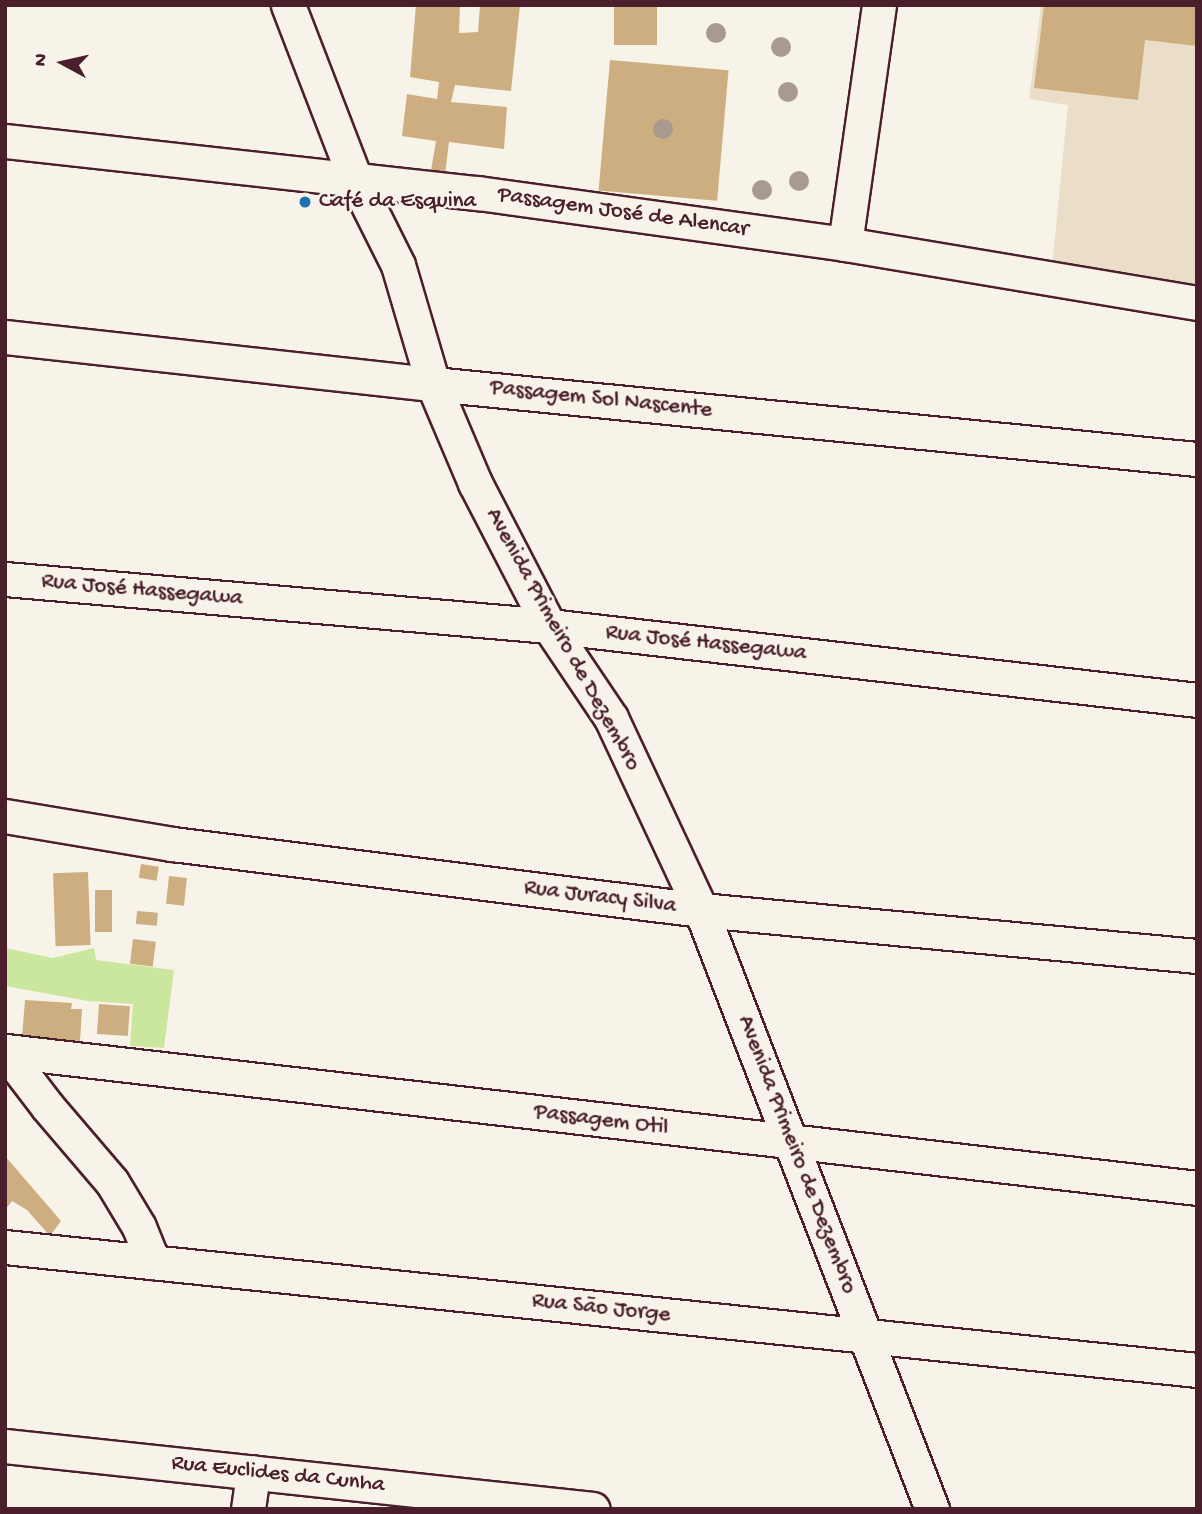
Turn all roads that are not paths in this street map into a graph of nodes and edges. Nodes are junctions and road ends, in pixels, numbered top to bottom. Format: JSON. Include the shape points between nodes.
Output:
{"nodes":[{"id":1,"x":288,"y":5,"type":"edge"},
{"id":2,"x":879,"y":5,"type":"edge"},
{"id":3,"x":5,"y":141,"type":"edge"},
{"id":4,"x":356,"y":181,"type":"junction"},
{"id":5,"x":845,"y":244,"type":"junction"},
{"id":6,"x":1197,"y":303,"type":"edge"},
{"id":7,"x":5,"y":337,"type":"edge"},
{"id":8,"x":433,"y":384,"type":"junction"},
{"id":9,"x":1197,"y":459,"type":"edge"},
{"id":10,"x":5,"y":579,"type":"edge"},
{"id":11,"x":549,"y":626,"type":"junction"},
{"id":12,"x":1197,"y":700,"type":"edge"},
{"id":13,"x":5,"y":816,"type":"edge"},
{"id":14,"x":701,"y":910,"type":"junction"},
{"id":15,"x":1197,"y":956,"type":"edge"},
{"id":16,"x":5,"y":1051,"type":"edge"},
{"id":17,"x":789,"y":1143,"type":"junction"},
{"id":18,"x":1197,"y":1188,"type":"edge"},
{"id":19,"x":5,"y":1247,"type":"edge"},
{"id":20,"x":153,"y":1262,"type":"junction"},
{"id":21,"x":867,"y":1336,"type":"junction"},
{"id":22,"x":1197,"y":1370,"type":"edge"},
{"id":23,"x":5,"y":1446,"type":"edge"},
{"id":24,"x":253,"y":1472,"type":"junction"},
{"id":25,"x":248,"y":1509,"type":"edge"},
{"id":26,"x":593,"y":1509,"type":"edge"},
{"id":27,"x":932,"y":1509,"type":"edge"}],
"edges":[{"from":1,"to":4,"type":"street","name":"Avenida Primeiro de Dezembro"},
{"from":2,"to":5,"type":"street"},
{"from":3,"to":4,"type":"street","name":"Passagem José de Alencar"},
{"from":4,"to":5,"type":"street","name":"Passagem José de Alencar","via":[[478,192]]},
{"from":4,"to":8,"type":"street","name":"Avenida Primeiro de Dezembro","via":[[398,265]]},
{"from":5,"to":6,"type":"street","name":"Passagem José de Alencar"},
{"from":7,"to":8,"type":"street","name":"Passagem Sol Nascente"},
{"from":8,"to":9,"type":"street","name":"Passagem Sol Nascente"},
{"from":8,"to":11,"type":"street","name":"Avenida Primeiro de Dezembro","via":[[475,482]]},
{"from":10,"to":11,"type":"street","name":"Rua José Hassegawa"},
{"from":11,"to":12,"type":"street","name":"Rua José Hassegawa"},
{"from":11,"to":14,"type":"street","name":"Avenida Primeiro de Dezembro","via":[[611,718]]},
{"from":13,"to":14,"type":"street","name":"Rua Juracy Silva","via":[[172,844]]},
{"from":14,"to":15,"type":"street","name":"Rua Juracy Silva"},
{"from":14,"to":17,"type":"street","name":"Avenida Primeiro de Dezembro"},
{"from":16,"to":17,"type":"street","name":"Passagem Otil"},
{"from":16,"to":20,"type":"street","via":[[112,1182],[139,1227]]},
{"from":17,"to":18,"type":"street","name":"Passagem Otil"},
{"from":17,"to":21,"type":"street","name":"Avenida Primeiro de Dezembro"},
{"from":19,"to":20,"type":"street","name":"Rua São Jorge"},
{"from":20,"to":21,"type":"street","name":"Rua São Jorge"},
{"from":21,"to":22,"type":"street","name":"Rua São Jorge"},
{"from":21,"to":27,"type":"street","name":"Avenida Primeiro de Dezembro"},
{"from":23,"to":24,"type":"street","name":"Rua Euclides da Cunha"},
{"from":24,"to":25,"type":"street"},
{"from":24,"to":26,"type":"street","name":"Rua Euclides da Cunha"}]}
